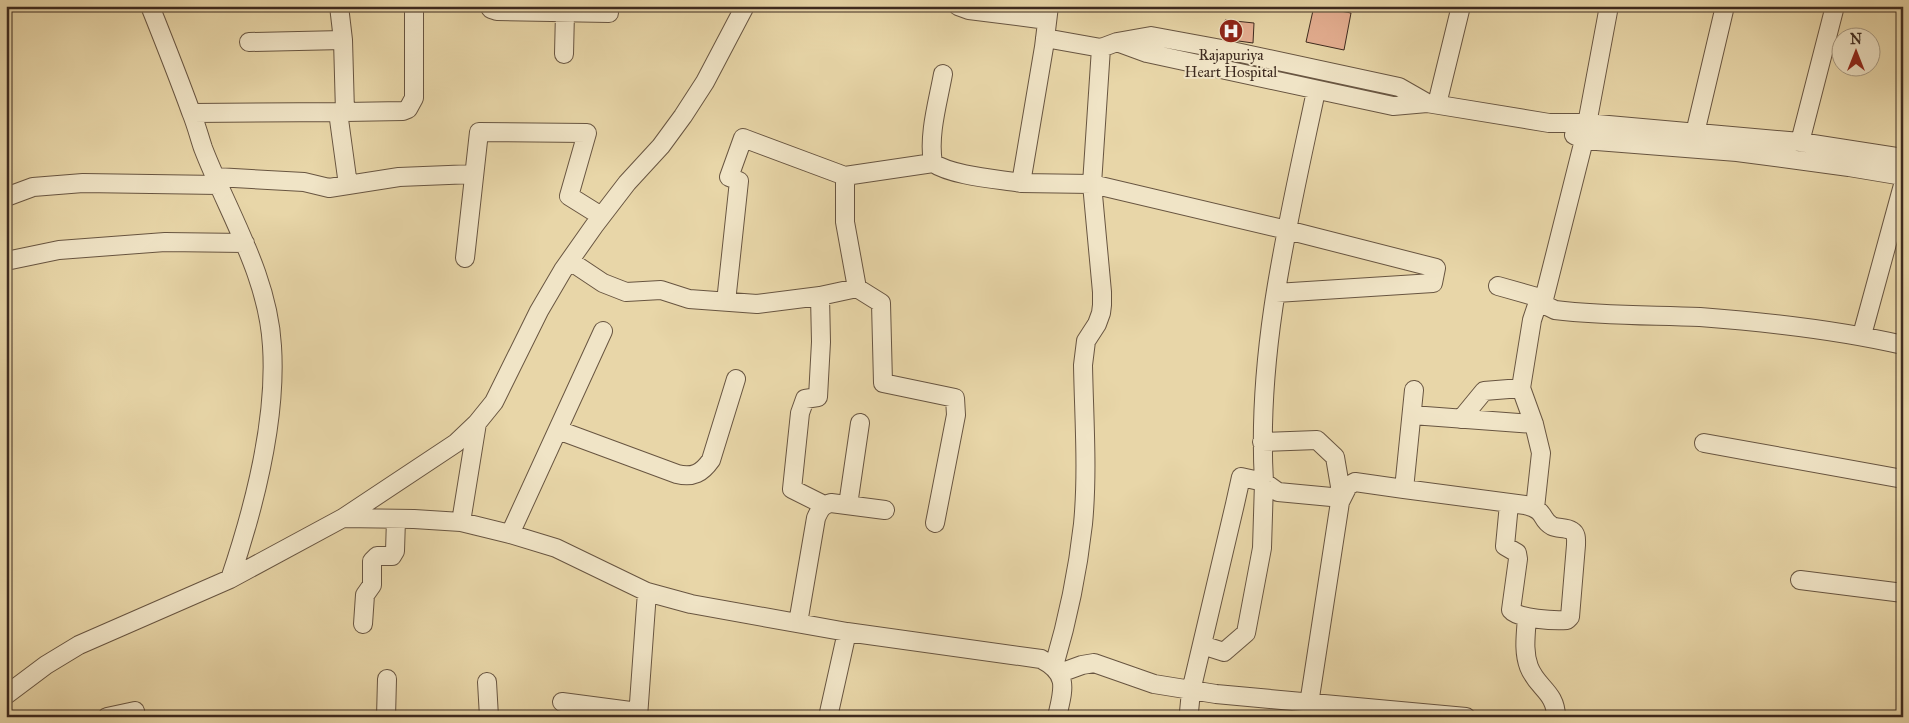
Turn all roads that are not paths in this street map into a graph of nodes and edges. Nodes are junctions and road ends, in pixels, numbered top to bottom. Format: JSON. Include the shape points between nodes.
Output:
{"nodes":[{"id":1,"x":150,"y":6,"type":"edge"},
{"id":2,"x":339,"y":6,"type":"edge"},
{"id":3,"x":414,"y":6,"type":"edge"},
{"id":4,"x":490,"y":6,"type":"edge"},
{"id":5,"x":745,"y":6,"type":"edge"},
{"id":6,"x":958,"y":6,"type":"edge"},
{"id":7,"x":1461,"y":6,"type":"edge"},
{"id":8,"x":1609,"y":6,"type":"edge"},
{"id":9,"x":1725,"y":6,"type":"edge"},
{"id":10,"x":1835,"y":6,"type":"edge"},
{"id":11,"x":565,"y":12,"type":"junction"},
{"id":12,"x":609,"y":13,"type":"dead end"},
{"id":13,"x":1048,"y":13,"type":"edge"},
{"id":14,"x":1045,"y":38,"type":"junction"},
{"id":15,"x":343,"y":40,"type":"junction"},
{"id":16,"x":249,"y":42,"type":"dead end"},
{"id":17,"x":1117,"y":42,"type":"junction"},
{"id":18,"x":1101,"y":48,"type":"junction"},
{"id":19,"x":564,"y":54,"type":"dead end"},
{"id":20,"x":943,"y":74,"type":"dead end"},
{"id":21,"x":1316,"y":91,"type":"junction"},
{"id":22,"x":1432,"y":104,"type":"junction"},
{"id":23,"x":341,"y":112,"type":"junction"},
{"id":24,"x":192,"y":113,"type":"junction"},
{"id":25,"x":1585,"y":132,"type":"junction"},
{"id":26,"x":1695,"y":133,"type":"junction"},
{"id":27,"x":1800,"y":142,"type":"junction"},
{"id":28,"x":1903,"y":158,"type":"edge"},
{"id":29,"x":933,"y":163,"type":"junction"},
{"id":30,"x":473,"y":174,"type":"junction"},
{"id":31,"x":845,"y":176,"type":"junction"},
{"id":32,"x":1903,"y":176,"type":"edge"},
{"id":33,"x":217,"y":181,"type":"junction"},
{"id":34,"x":1021,"y":183,"type":"junction"},
{"id":35,"x":1092,"y":184,"type":"junction"},
{"id":36,"x":348,"y":185,"type":"junction"},
{"id":37,"x":1903,"y":185,"type":"edge"},
{"id":38,"x":6,"y":197,"type":"edge"},
{"id":39,"x":602,"y":216,"type":"junction"},
{"id":40,"x":1287,"y":230,"type":"junction"},
{"id":41,"x":245,"y":243,"type":"junction"},
{"id":42,"x":465,"y":258,"type":"dead end"},
{"id":43,"x":6,"y":261,"type":"edge"},
{"id":44,"x":570,"y":261,"type":"junction"},
{"id":45,"x":1498,"y":286,"type":"dead end"},
{"id":46,"x":857,"y":288,"type":"junction"},
{"id":47,"x":1276,"y":293,"type":"junction"},
{"id":48,"x":820,"y":296,"type":"junction"},
{"id":49,"x":1544,"y":299,"type":"junction"},
{"id":50,"x":726,"y":302,"type":"junction"},
{"id":51,"x":604,"y":331,"type":"dead end"},
{"id":52,"x":1862,"y":335,"type":"junction"},
{"id":53,"x":1903,"y":344,"type":"edge"},
{"id":54,"x":736,"y":379,"type":"dead end"},
{"id":55,"x":1521,"y":388,"type":"junction"},
{"id":56,"x":1414,"y":390,"type":"dead end"},
{"id":57,"x":1412,"y":415,"type":"junction"},
{"id":58,"x":1461,"y":419,"type":"junction"},
{"id":59,"x":477,"y":423,"type":"junction"},
{"id":60,"x":860,"y":424,"type":"dead end"},
{"id":61,"x":1534,"y":424,"type":"junction"},
{"id":62,"x":558,"y":430,"type":"junction"},
{"id":63,"x":1262,"y":442,"type":"junction"},
{"id":64,"x":1704,"y":443,"type":"dead end"},
{"id":65,"x":1903,"y":479,"type":"edge"},
{"id":66,"x":1264,"y":482,"type":"junction"},
{"id":67,"x":1404,"y":489,"type":"junction"},
{"id":68,"x":1342,"y":498,"type":"junction"},
{"id":69,"x":1509,"y":504,"type":"junction"},
{"id":70,"x":824,"y":505,"type":"junction"},
{"id":71,"x":848,"y":505,"type":"junction"},
{"id":72,"x":1535,"y":508,"type":"junction"},
{"id":73,"x":885,"y":510,"type":"dead end"},
{"id":74,"x":343,"y":518,"type":"junction"},
{"id":75,"x":396,"y":519,"type":"junction"},
{"id":76,"x":461,"y":522,"type":"junction"},
{"id":77,"x":935,"y":523,"type":"dead end"},
{"id":78,"x":510,"y":534,"type":"junction"},
{"id":79,"x":230,"y":579,"type":"junction"},
{"id":80,"x":1800,"y":580,"type":"dead end"},
{"id":81,"x":647,"y":592,"type":"junction"},
{"id":82,"x":1903,"y":593,"type":"edge"},
{"id":83,"x":1527,"y":617,"type":"junction"},
{"id":84,"x":798,"y":623,"type":"junction"},
{"id":85,"x":363,"y":624,"type":"dead end"},
{"id":86,"x":847,"y":632,"type":"junction"},
{"id":87,"x":1202,"y":645,"type":"junction"},
{"id":88,"x":1057,"y":669,"type":"junction"},
{"id":89,"x":387,"y":679,"type":"dead end"},
{"id":90,"x":487,"y":682,"type":"dead end"},
{"id":91,"x":1191,"y":691,"type":"junction"},
{"id":92,"x":6,"y":695,"type":"edge"},
{"id":93,"x":562,"y":702,"type":"dead end"},
{"id":94,"x":1309,"y":710,"type":"edge"},
{"id":95,"x":1189,"y":712,"type":"dead end"},
{"id":96,"x":638,"y":714,"type":"edge"},
{"id":97,"x":107,"y":717,"type":"edge"},
{"id":98,"x":136,"y":717,"type":"edge"},
{"id":99,"x":386,"y":717,"type":"edge"},
{"id":100,"x":488,"y":717,"type":"edge"},
{"id":101,"x":828,"y":717,"type":"edge"},
{"id":102,"x":1057,"y":717,"type":"edge"},
{"id":103,"x":1466,"y":717,"type":"edge"},
{"id":104,"x":1556,"y":717,"type":"edge"}],
"edges":[{"from":1,"to":24,"type":"street"},
{"from":2,"to":15,"type":"street"},
{"from":3,"to":23,"type":"street","via":[[415,90],[412,104],[403,110]]},
{"from":4,"to":11,"type":"street","via":[[497,11]]},
{"from":5,"to":39,"type":"street","via":[[683,116],[662,146]]},
{"from":6,"to":13,"type":"street","via":[[969,10]]},
{"from":7,"to":22,"type":"street"},
{"from":8,"to":25,"type":"street"},
{"from":9,"to":26,"type":"street"},
{"from":10,"to":27,"type":"street"},
{"from":11,"to":12,"type":"street"},
{"from":11,"to":19,"type":"street"},
{"from":13,"to":14,"type":"street"},
{"from":14,"to":18,"type":"street"},
{"from":14,"to":34,"type":"street"},
{"from":15,"to":16,"type":"street"},
{"from":15,"to":23,"type":"street"},
{"from":17,"to":18,"type":"street"},
{"from":17,"to":21,"type":"street","via":[[1146,53]]},
{"from":17,"to":22,"type":"street","via":[[1151,36],[1227,50],[1400,87]]},
{"from":18,"to":35,"type":"street"},
{"from":20,"to":29,"type":"street","via":[[932,139]]},
{"from":21,"to":22,"type":"street","via":[[1393,106]]},
{"from":21,"to":40,"type":"street"},
{"from":22,"to":25,"type":"street","via":[[1550,123]]},
{"from":23,"to":24,"type":"street"},
{"from":23,"to":36,"type":"street"},
{"from":24,"to":33,"type":"street"},
{"from":25,"to":26,"type":"street"},
{"from":25,"to":32,"type":"street"},
{"from":25,"to":49,"type":"street"},
{"from":26,"to":27,"type":"street"},
{"from":27,"to":28,"type":"street"},
{"from":29,"to":31,"type":"street"},
{"from":29,"to":34,"type":"street","via":[[953,172]]},
{"from":30,"to":36,"type":"street","via":[[399,177]]},
{"from":30,"to":39,"type":"street","via":[[479,132],[587,133],[569,196]]},
{"from":30,"to":42,"type":"street"},
{"from":31,"to":46,"type":"street","via":[[846,222]]},
{"from":31,"to":50,"type":"street","via":[[743,138],[729,176],[739,182]]},
{"from":33,"to":36,"type":"street","via":[[304,182],[329,188]]},
{"from":33,"to":38,"type":"street","via":[[84,183],[33,187]]},
{"from":33,"to":41,"type":"street"},
{"from":34,"to":35,"type":"street"},
{"from":35,"to":40,"type":"street"},
{"from":35,"to":88,"type":"street","via":[[1101,313],[1084,353],[1083,525]]},
{"from":37,"to":52,"type":"street"},
{"from":39,"to":44,"type":"street"},
{"from":40,"to":47,"type":"street"},
{"from":40,"to":47,"type":"street","via":[[1436,268],[1434,283]]},
{"from":41,"to":43,"type":"street","via":[[165,242],[59,250]]},
{"from":41,"to":79,"type":"street","via":[[259,276],[267,311],[272,346],[272,387],[252,511]]},
{"from":44,"to":50,"type":"street","via":[[603,283],[626,292],[661,290],[689,299]]},
{"from":44,"to":59,"type":"street","via":[[540,311],[494,402]]},
{"from":45,"to":49,"type":"street"},
{"from":46,"to":48,"type":"street"},
{"from":46,"to":77,"type":"street","via":[[881,303],[883,383],[955,398],[956,415]]},
{"from":47,"to":63,"type":"street","via":[[1266,367]]},
{"from":48,"to":50,"type":"street","via":[[757,304]]},
{"from":48,"to":70,"type":"street","via":[[818,397],[805,399],[800,413],[792,489]]},
{"from":49,"to":52,"type":"street","via":[[1545,305],[1556,310],[1702,318]]},
{"from":49,"to":55,"type":"street","via":[[1532,320]]},
{"from":51,"to":62,"type":"street"},
{"from":52,"to":53,"type":"street"},
{"from":54,"to":62,"type":"street","via":[[711,460],[697,474],[687,477]]},
{"from":55,"to":58,"type":"street","via":[[1484,391]]},
{"from":55,"to":61,"type":"street"},
{"from":56,"to":57,"type":"street"},
{"from":57,"to":58,"type":"street"},
{"from":57,"to":67,"type":"street"},
{"from":58,"to":61,"type":"street"},
{"from":59,"to":74,"type":"street","via":[[456,443]]},
{"from":59,"to":76,"type":"street"},
{"from":60,"to":71,"type":"street"},
{"from":61,"to":72,"type":"street","via":[[1541,452]]},
{"from":62,"to":78,"type":"street"},
{"from":63,"to":66,"type":"street"},
{"from":63,"to":68,"type":"street","via":[[1317,440],[1334,457]]},
{"from":64,"to":65,"type":"street"},
{"from":66,"to":68,"type":"street","via":[[1278,492]]},
{"from":66,"to":87,"type":"street","via":[[1241,477]]},
{"from":66,"to":87,"type":"street","via":[[1262,548],[1246,633],[1224,652]]},
{"from":67,"to":68,"type":"street","via":[[1355,482],[1348,486]]},
{"from":67,"to":69,"type":"street"},
{"from":68,"to":94,"type":"street"},
{"from":69,"to":72,"type":"street"},
{"from":69,"to":83,"type":"street","via":[[1505,546],[1517,553],[1518,559],[1510,610]]},
{"from":70,"to":71,"type":"street","via":[[831,502]]},
{"from":70,"to":84,"type":"street","via":[[816,518]]},
{"from":71,"to":73,"type":"street"},
{"from":72,"to":83,"type":"street","via":[[1551,525],[1572,531],[1576,535],[1576,545],[1570,616],[1567,620]]},
{"from":74,"to":75,"type":"street"},
{"from":74,"to":79,"type":"street"},
{"from":75,"to":76,"type":"street"},
{"from":75,"to":85,"type":"street","via":[[392,556],[377,556],[372,561],[372,584],[365,595]]},
{"from":76,"to":78,"type":"street"},
{"from":78,"to":81,"type":"street","via":[[556,548]]},
{"from":79,"to":92,"type":"street","via":[[79,645],[46,664]]},
{"from":80,"to":82,"type":"street"},
{"from":81,"to":84,"type":"street","via":[[690,604]]},
{"from":81,"to":96,"type":"street"},
{"from":83,"to":104,"type":"street","via":[[1526,658],[1529,669],[1556,703]]},
{"from":84,"to":86,"type":"street"},
{"from":86,"to":88,"type":"street","via":[[1026,656],[1041,659]]},
{"from":86,"to":101,"type":"street"},
{"from":87,"to":91,"type":"street"},
{"from":88,"to":91,"type":"street","via":[[1094,663],[1154,684]]},
{"from":88,"to":102,"type":"street","via":[[1063,684]]},
{"from":89,"to":99,"type":"street"},
{"from":90,"to":100,"type":"street"},
{"from":91,"to":94,"type":"street"},
{"from":91,"to":95,"type":"street"},
{"from":93,"to":96,"type":"street"},
{"from":94,"to":103,"type":"street"},
{"from":97,"to":98,"type":"street","via":[[135,711]]}]}
